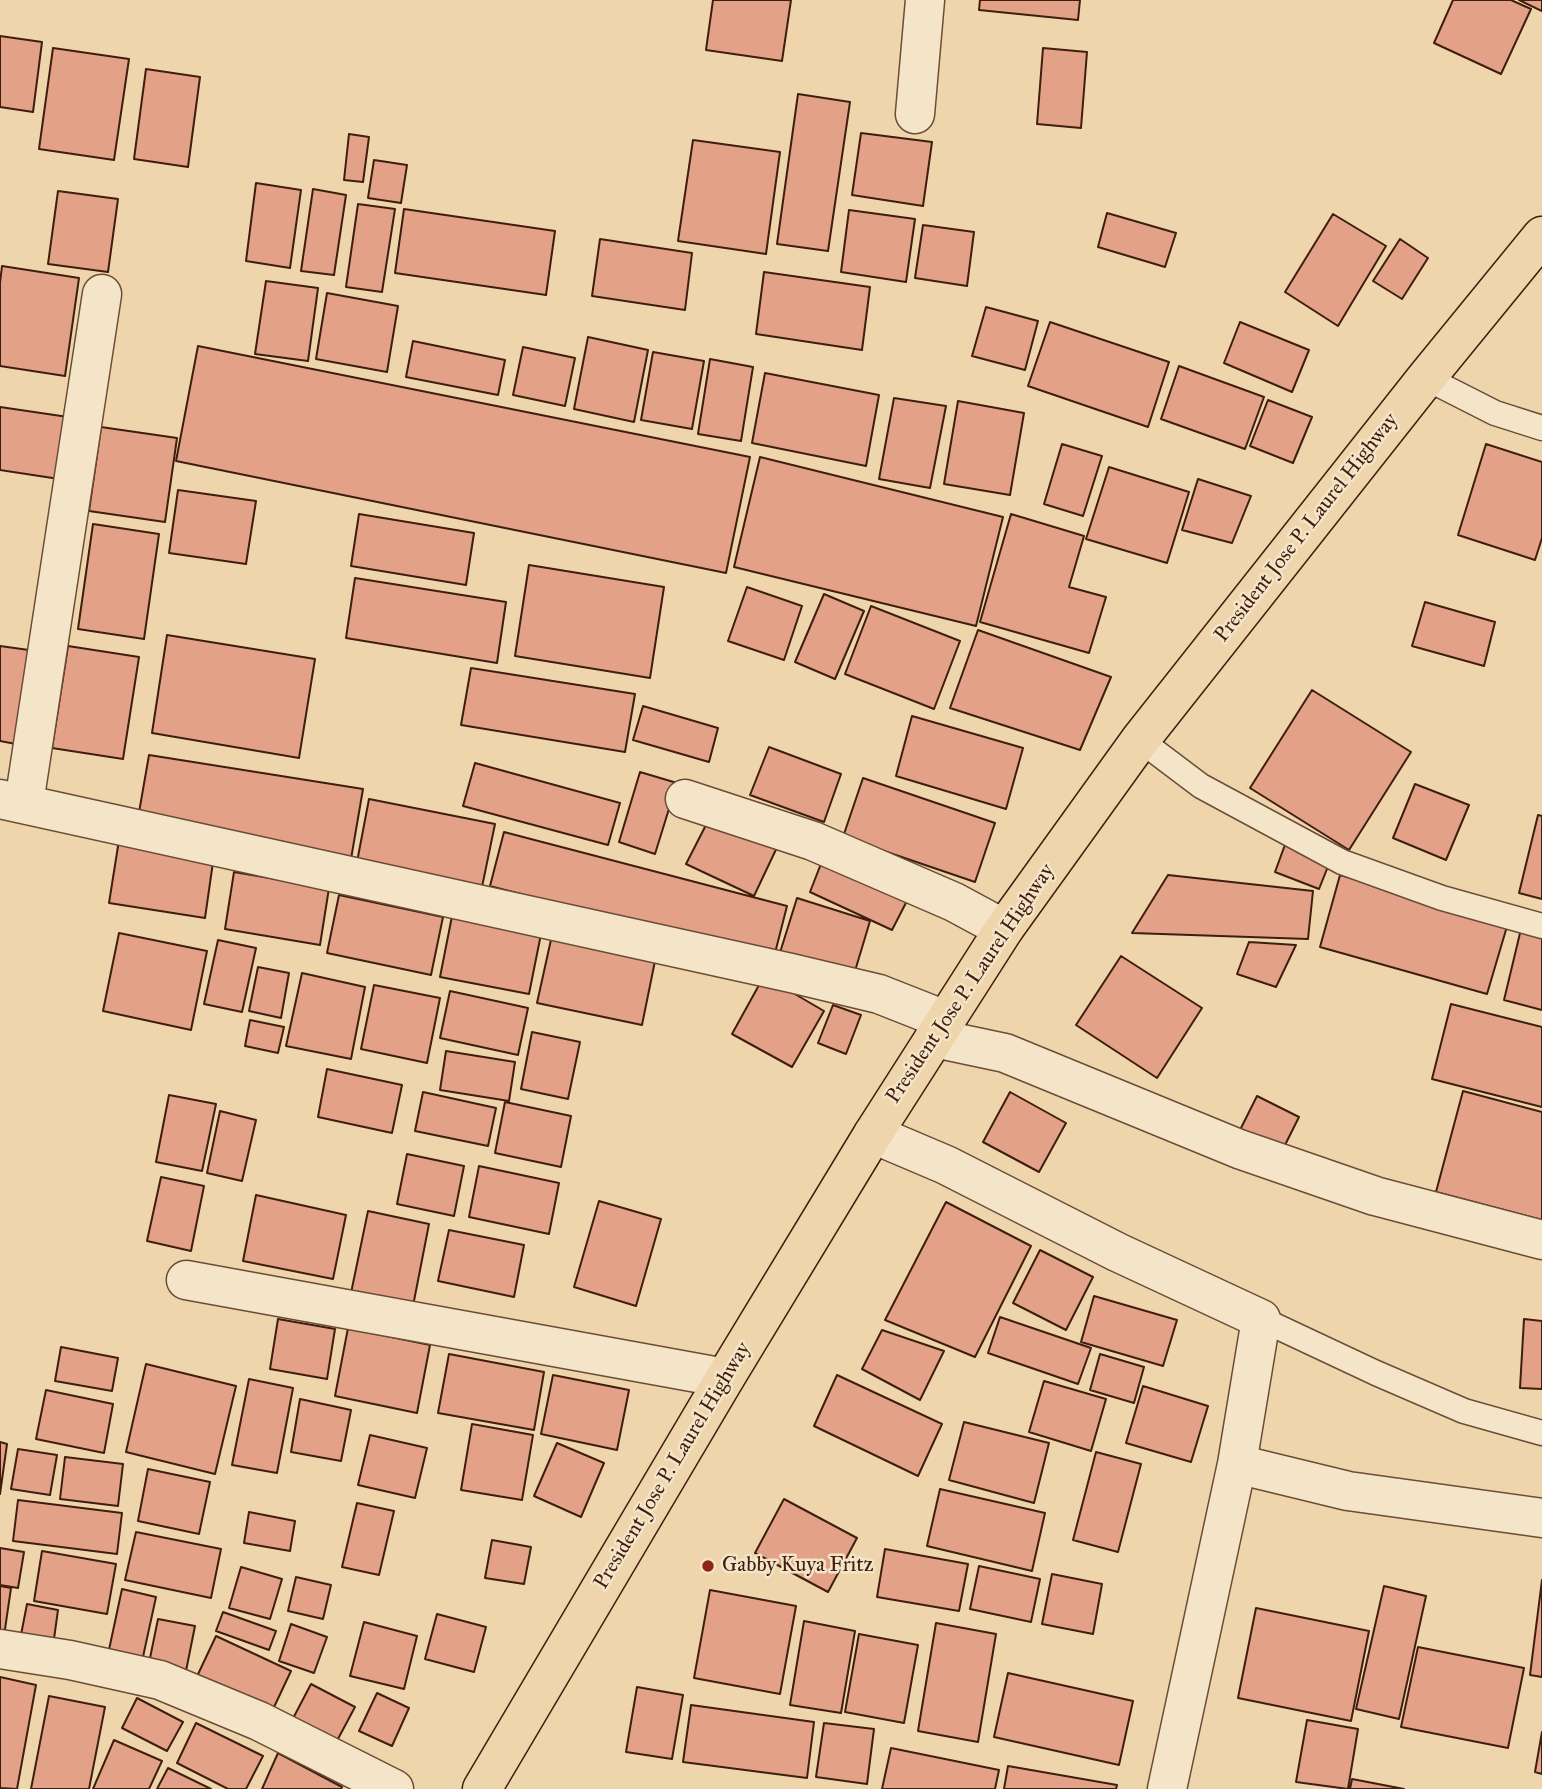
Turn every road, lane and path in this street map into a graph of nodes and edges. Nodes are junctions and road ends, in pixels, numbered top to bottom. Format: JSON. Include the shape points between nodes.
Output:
{"nodes":[{"id":1,"x":925,"y":0,"type":"edge"},
{"id":2,"x":915,"y":114,"type":"dead end"},
{"id":3,"x":1542,"y":236,"type":"edge"},
{"id":4,"x":102,"y":294,"type":"dead end"},
{"id":5,"x":1426,"y":378,"type":"junction"},
{"id":6,"x":1542,"y":428,"type":"edge"},
{"id":7,"x":1140,"y":740,"type":"junction"},
{"id":8,"x":685,"y":799,"type":"dead end"},
{"id":9,"x":6,"y":801,"type":"edge"},
{"id":10,"x":1542,"y":926,"type":"edge"},
{"id":11,"x":1004,"y":929,"type":"junction"},
{"id":12,"x":939,"y":1029,"type":"junction"},
{"id":13,"x":873,"y":1134,"type":"junction"},
{"id":14,"x":1542,"y":1240,"type":"edge"},
{"id":15,"x":186,"y":1280,"type":"dead end"},
{"id":16,"x":1261,"y":1319,"type":"junction"},
{"id":17,"x":725,"y":1378,"type":"junction"},
{"id":18,"x":1542,"y":1433,"type":"edge"},
{"id":19,"x":1237,"y":1464,"type":"junction"},
{"id":20,"x":1542,"y":1518,"type":"edge"},
{"id":21,"x":0,"y":1649,"type":"edge"},
{"id":22,"x":394,"y":1789,"type":"edge"},
{"id":23,"x":482,"y":1789,"type":"edge"},
{"id":24,"x":1167,"y":1789,"type":"edge"}],
"edges":[{"from":1,"to":2,"type":"street"},
{"from":3,"to":5,"type":"main road","name":"President Jose P. Laurel Highway"},
{"from":4,"to":9,"type":"street"},
{"from":5,"to":6,"type":"lane","via":[[1495,413]]},
{"from":5,"to":7,"type":"main road","name":"President Jose P. Laurel Highway"},
{"from":7,"to":10,"type":"lane","via":[[1201,786],[1342,862],[1442,898]]},
{"from":7,"to":11,"type":"main road","name":"President Jose P. Laurel Highway"},
{"from":8,"to":11,"type":"street","via":[[825,846]]},
{"from":9,"to":12,"type":"street","via":[[791,972],[878,994]]},
{"from":11,"to":12,"type":"main road","name":"President Jose P. Laurel Highway"},
{"from":12,"to":13,"type":"main road","name":"President Jose P. Laurel Highway"},
{"from":12,"to":14,"type":"street","via":[[1239,1149],[1376,1196]]},
{"from":13,"to":16,"type":"street"},
{"from":13,"to":17,"type":"main road","name":"President Jose P. Laurel Highway"},
{"from":15,"to":17,"type":"street"},
{"from":16,"to":18,"type":"lane","via":[[1464,1411]]},
{"from":16,"to":19,"type":"street"},
{"from":17,"to":23,"type":"main road","name":"President Jose P. Laurel Highway"},
{"from":19,"to":20,"type":"street","via":[[1348,1491]]},
{"from":19,"to":24,"type":"street"},
{"from":21,"to":22,"type":"street","via":[[160,1680],[259,1721]]}]}
